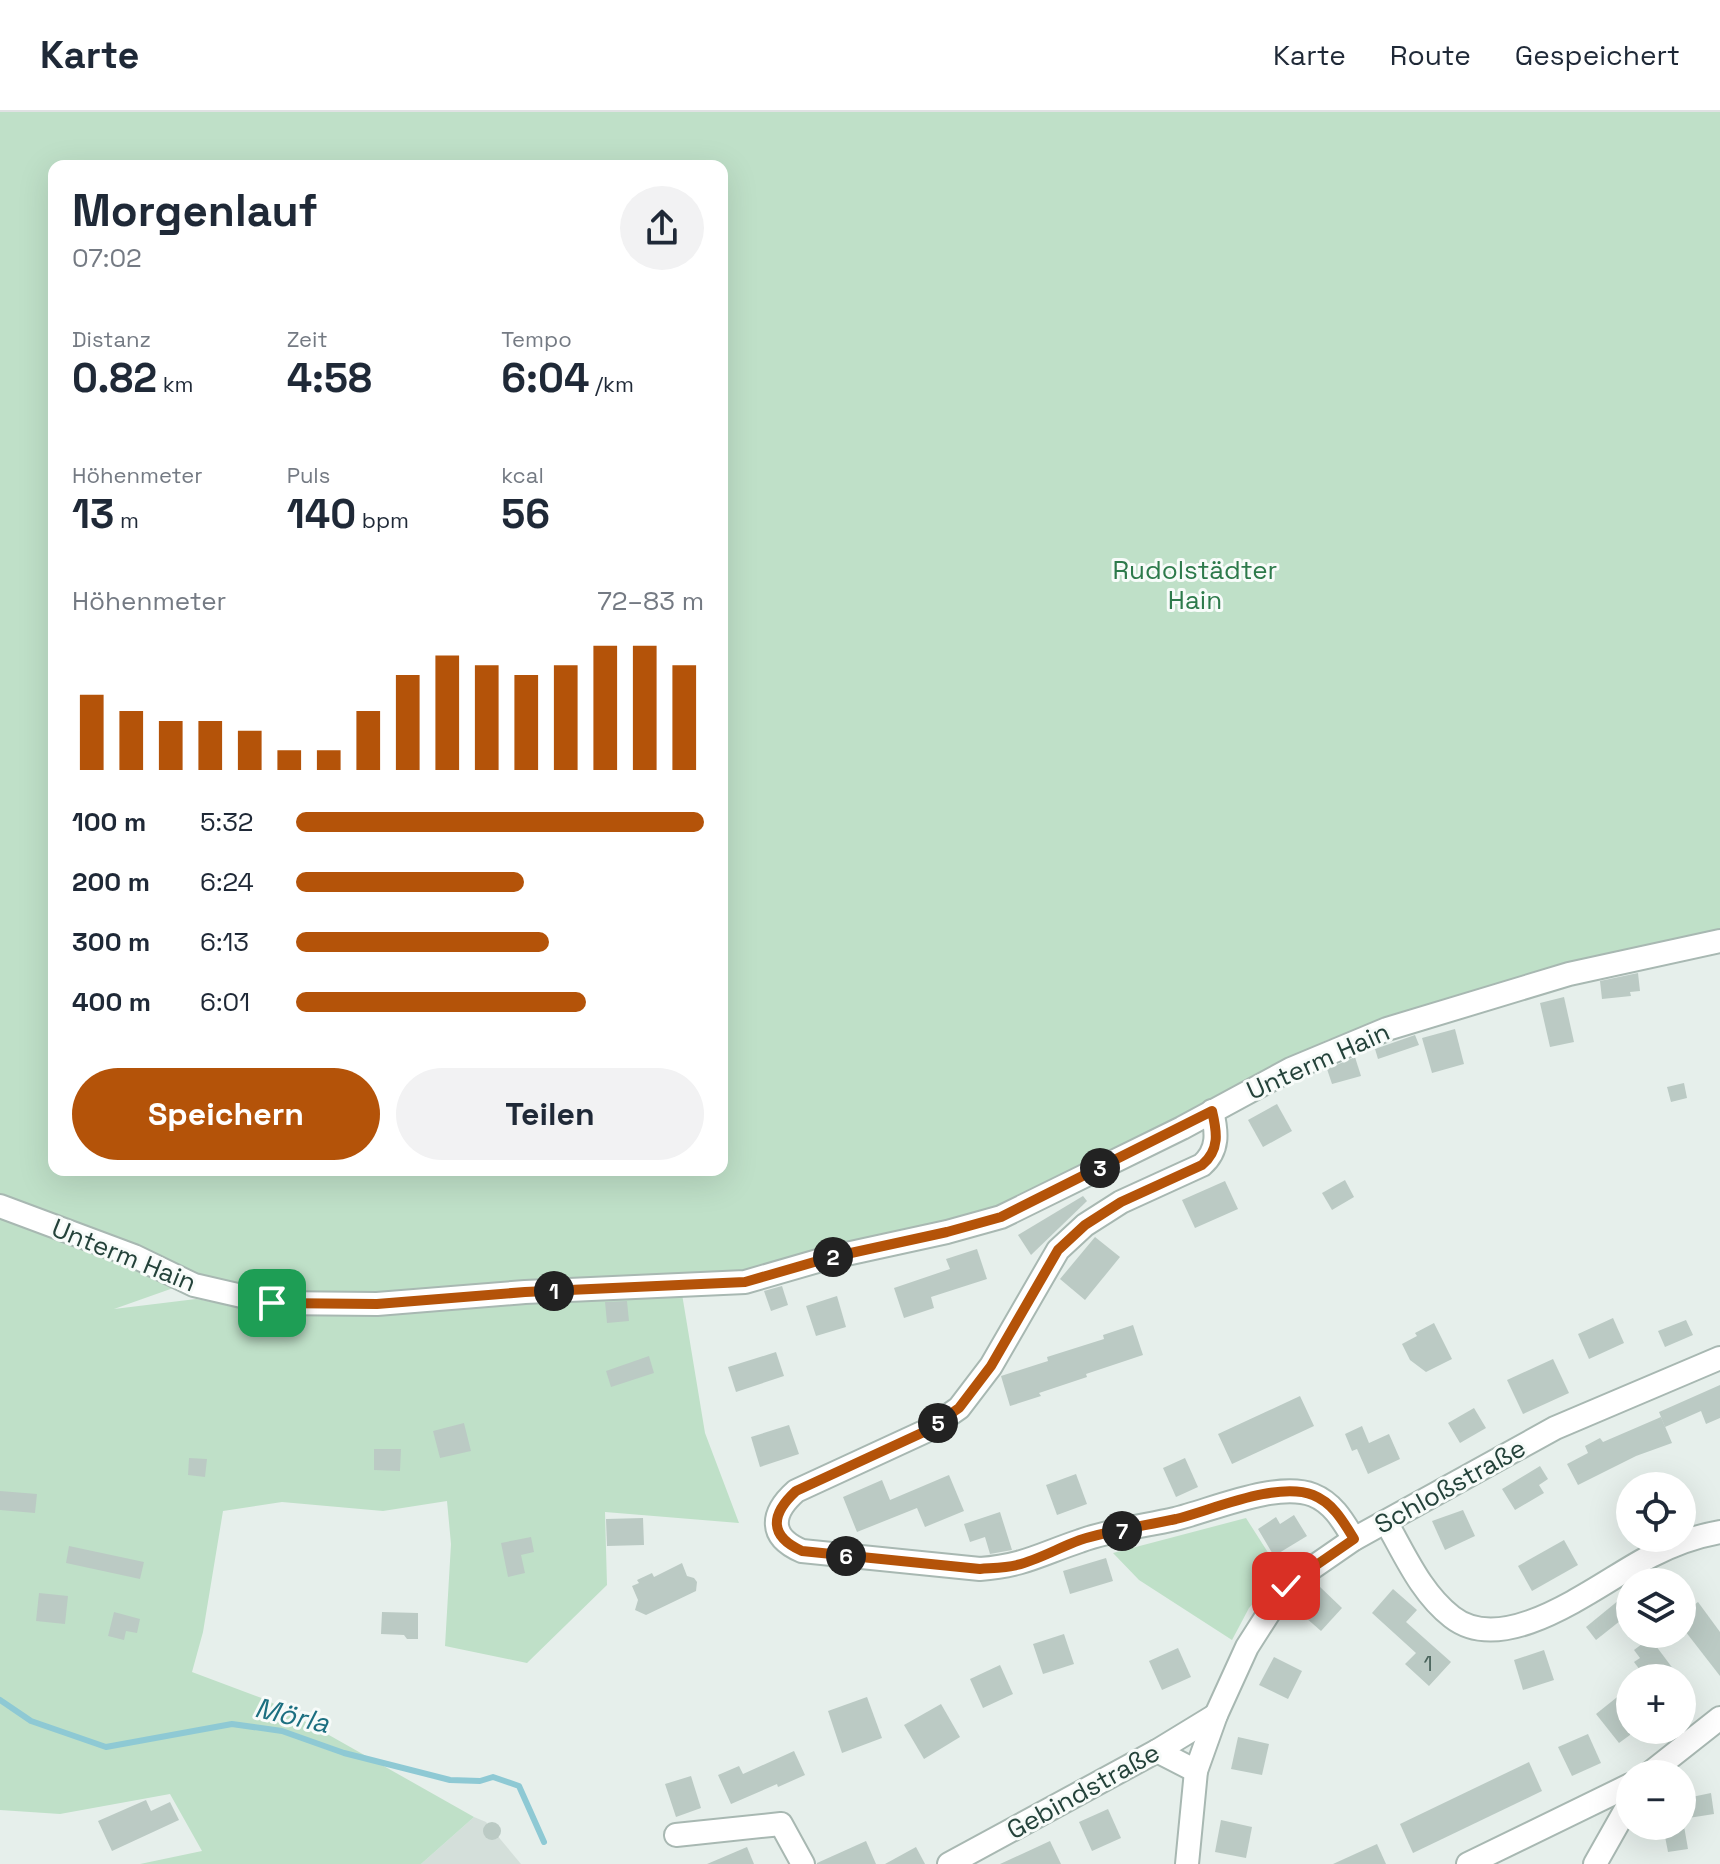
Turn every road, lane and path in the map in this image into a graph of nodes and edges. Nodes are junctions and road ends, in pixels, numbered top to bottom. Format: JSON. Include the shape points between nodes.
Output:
{"nodes":[{"id":1,"x":1720,"y":941,"type":"edge"},
{"id":2,"x":1212,"y":1111,"type":"junction"},
{"id":3,"x":0,"y":1206,"type":"edge"},
{"id":4,"x":1720,"y":1358,"type":"edge"},
{"id":5,"x":1386,"y":1522,"type":"junction"},
{"id":6,"x":1720,"y":1532,"type":"edge"},
{"id":7,"x":1354,"y":1539,"type":"junction"},
{"id":8,"x":1216,"y":1715,"type":"junction"},
{"id":9,"x":1720,"y":1718,"type":"edge"},
{"id":10,"x":1157,"y":1751,"type":"junction"},
{"id":11,"x":1667,"y":1760,"type":"edge"},
{"id":12,"x":1196,"y":1771,"type":"junction"},
{"id":13,"x":1616,"y":1792,"type":"edge"},
{"id":14,"x":1616,"y":1827,"type":"edge"},
{"id":15,"x":676,"y":1835,"type":"dead end"},
{"id":16,"x":803,"y":1864,"type":"edge"},
{"id":17,"x":949,"y":1864,"type":"edge"},
{"id":18,"x":1187,"y":1864,"type":"edge"},
{"id":19,"x":1468,"y":1864,"type":"edge"},
{"id":20,"x":1595,"y":1864,"type":"edge"}],
"edges":[{"from":1,"to":2,"type":"street","name":"Unterm Hain","via":[[1569,974],[1387,1029],[1291,1069]]},
{"from":2,"to":3,"type":"street","name":"Unterm Hain","via":[[1001,1217],[745,1282],[377,1304],[272,1303],[194,1285],[134,1256]]},
{"from":2,"to":7,"type":"street","via":[[1217,1131],[1210,1158],[1121,1202],[1058,1250],[991,1366],[959,1408],[926,1431],[796,1491],[784,1502],[777,1529],[786,1544],[802,1551],[1003,1568],[1081,1540],[1292,1491],[1331,1506]]},
{"from":4,"to":5,"type":"street","name":"Schloßstraße","via":[[1555,1428]]},
{"from":5,"to":6,"type":"street","via":[[1437,1603],[1454,1619],[1493,1630],[1550,1613],[1652,1555]]},
{"from":5,"to":7,"type":"street","name":"Schloßstraße"},
{"from":7,"to":8,"type":"street","name":"Schloßstraße","via":[[1286,1586],[1247,1647]]},
{"from":8,"to":10,"type":"street","name":"Gebindstraße"},
{"from":8,"to":12,"type":"street","name":"Schloßstraße"},
{"from":9,"to":11,"type":"street"},
{"from":10,"to":12,"type":"street"},
{"from":10,"to":17,"type":"street","name":"Gebindstraße"},
{"from":12,"to":18,"type":"street","name":"Schloßstraße"},
{"from":13,"to":19,"type":"street"},
{"from":14,"to":20,"type":"street"},
{"from":15,"to":16,"type":"street","via":[[783,1815]]}]}
